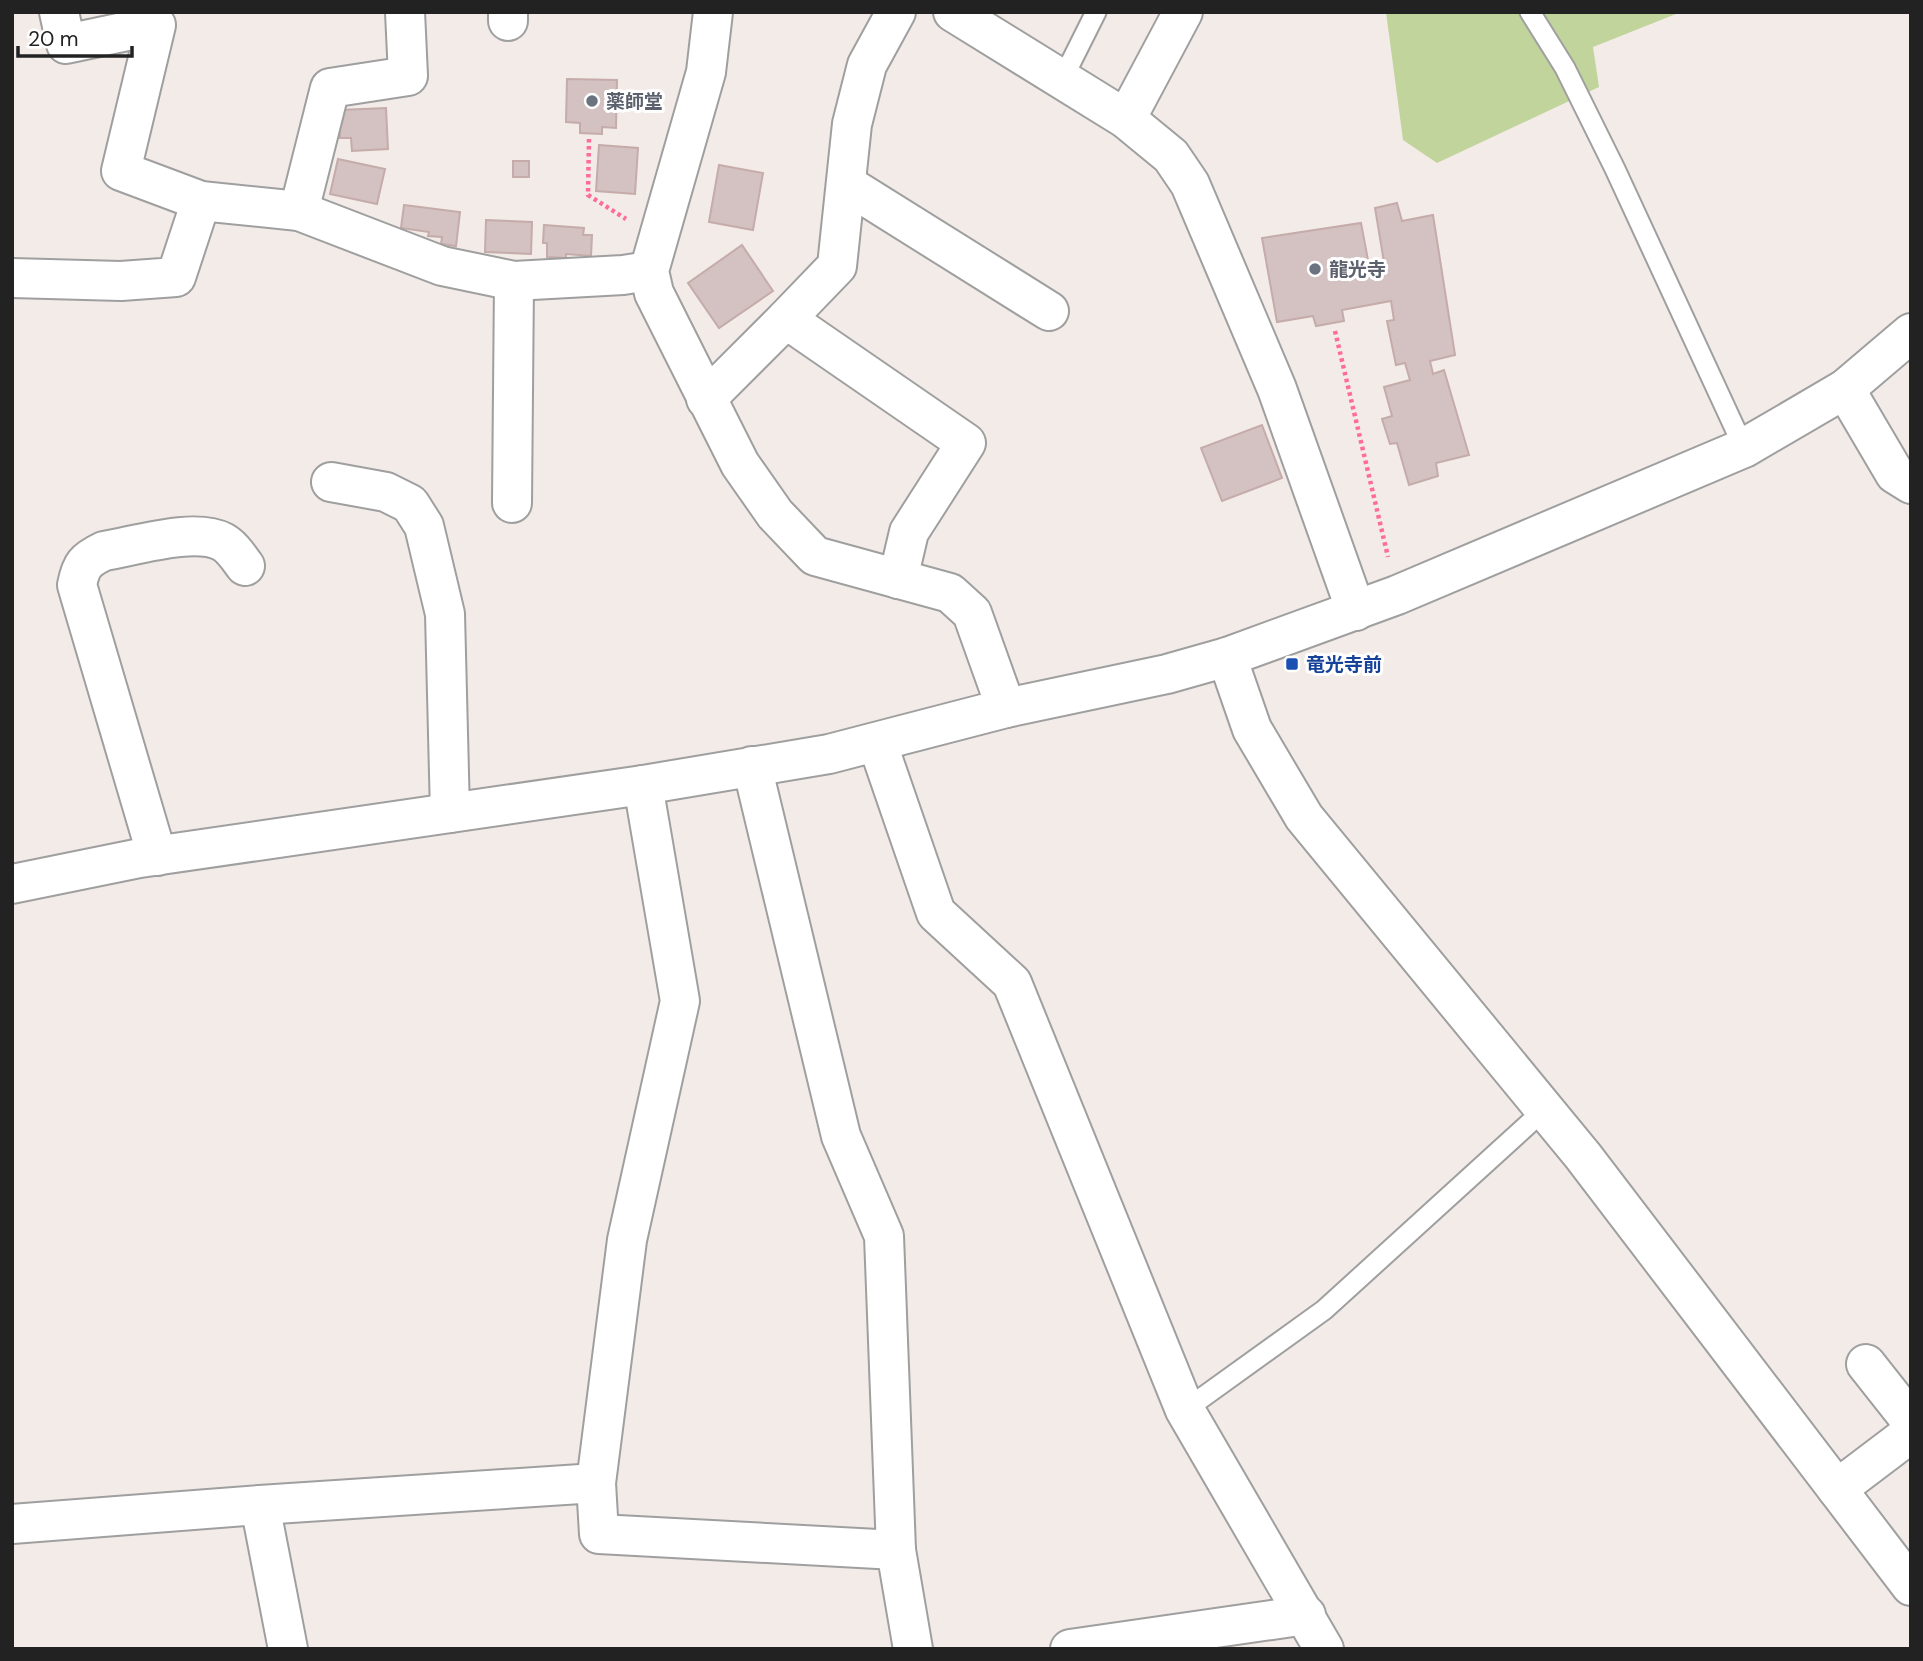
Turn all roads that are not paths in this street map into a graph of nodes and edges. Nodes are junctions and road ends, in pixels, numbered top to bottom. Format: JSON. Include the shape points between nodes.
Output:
{"nodes":[{"id":1,"x":60,"y":12,"type":"edge"},
{"id":2,"x":405,"y":12,"type":"edge"},
{"id":3,"x":713,"y":12,"type":"edge"},
{"id":4,"x":896,"y":12,"type":"edge"},
{"id":5,"x":953,"y":12,"type":"edge"},
{"id":6,"x":1096,"y":12,"type":"edge"},
{"id":7,"x":1183,"y":12,"type":"edge"},
{"id":8,"x":1531,"y":12,"type":"edge"},
{"id":9,"x":1062,"y":80,"type":"junction"},
{"id":10,"x":1126,"y":119,"type":"junction"},
{"id":11,"x":846,"y":184,"type":"junction"},
{"id":12,"x":201,"y":201,"type":"junction"},
{"id":13,"x":299,"y":211,"type":"junction"},
{"id":14,"x":649,"y":271,"type":"junction"},
{"id":15,"x":12,"y":278,"type":"edge"},
{"id":16,"x":514,"y":281,"type":"junction"},
{"id":17,"x":1049,"y":311,"type":"dead end"},
{"id":18,"x":786,"y":319,"type":"junction"},
{"id":19,"x":1911,"y":333,"type":"edge"},
{"id":20,"x":1844,"y":389,"type":"junction"},
{"id":21,"x":706,"y":399,"type":"junction"},
{"id":22,"x":1744,"y":449,"type":"junction"},
{"id":23,"x":331,"y":482,"type":"dead end"},
{"id":24,"x":1911,"y":484,"type":"edge"},
{"id":25,"x":512,"y":503,"type":"dead end"},
{"id":26,"x":245,"y":566,"type":"dead end"},
{"id":27,"x":898,"y":579,"type":"junction"},
{"id":28,"x":1356,"y":611,"type":"junction"},
{"id":29,"x":1227,"y":657,"type":"junction"},
{"id":30,"x":1006,"y":708,"type":"junction"},
{"id":31,"x":877,"y":742,"type":"junction"},
{"id":32,"x":752,"y":766,"type":"junction"},
{"id":33,"x":643,"y":785,"type":"junction"},
{"id":34,"x":450,"y":813,"type":"junction"},
{"id":35,"x":157,"y":856,"type":"junction"},
{"id":36,"x":12,"y":884,"type":"edge"},
{"id":37,"x":1544,"y":1110,"type":"junction"},
{"id":38,"x":1866,"y":1364,"type":"dead end"},
{"id":39,"x":1185,"y":1409,"type":"junction"},
{"id":40,"x":1911,"y":1421,"type":"edge"},
{"id":41,"x":1911,"y":1433,"type":"edge"},
{"id":42,"x":596,"y":1483,"type":"junction"},
{"id":43,"x":1837,"y":1489,"type":"junction"},
{"id":44,"x":260,"y":1505,"type":"junction"},
{"id":45,"x":12,"y":1524,"type":"edge"},
{"id":46,"x":897,"y":1550,"type":"junction"},
{"id":47,"x":1911,"y":1586,"type":"edge"},
{"id":48,"x":1306,"y":1615,"type":"junction"},
{"id":49,"x":288,"y":1649,"type":"edge"},
{"id":50,"x":913,"y":1649,"type":"edge"},
{"id":51,"x":1070,"y":1649,"type":"edge"},
{"id":52,"x":1324,"y":1649,"type":"edge"}],
"edges":[{"from":1,"to":12,"type":"street","via":[[66,44],[156,25],[121,171]]},
{"from":2,"to":13,"type":"street","via":[[408,76],[330,88]]},
{"from":3,"to":14,"type":"street","via":[[706,72]]},
{"from":4,"to":11,"type":"street","via":[[867,65],[852,124]]},
{"from":5,"to":9,"type":"street"},
{"from":6,"to":9,"type":"lane"},
{"from":7,"to":10,"type":"street"},
{"from":8,"to":22,"type":"lane","via":[[1604,147]]},
{"from":9,"to":10,"type":"street"},
{"from":10,"to":28,"type":"street","via":[[1171,156],[1190,184],[1277,389]]},
{"from":11,"to":17,"type":"street"},
{"from":11,"to":18,"type":"street","via":[[836,266]]},
{"from":12,"to":13,"type":"street"},
{"from":12,"to":15,"type":"street","via":[[176,277],[121,281]]},
{"from":13,"to":16,"type":"street","via":[[442,266]]},
{"from":14,"to":16,"type":"street"},
{"from":14,"to":21,"type":"street","via":[[654,293]]},
{"from":16,"to":25,"type":"street"},
{"from":18,"to":21,"type":"street"},
{"from":18,"to":27,"type":"street","via":[[966,443],[909,533]]},
{"from":19,"to":20,"type":"street"},
{"from":20,"to":22,"type":"street"},
{"from":20,"to":24,"type":"street","via":[[1895,474]]},
{"from":21,"to":27,"type":"street","via":[[740,464],[775,514],[815,556]]},
{"from":22,"to":28,"type":"street"},
{"from":23,"to":34,"type":"street","via":[[386,492],[410,503],[424,526],[445,614]]},
{"from":26,"to":35,"type":"street","via":[[226,544],[190,536],[104,551],[80,568],[77,585]]},
{"from":27,"to":30,"type":"street","via":[[950,593],[972,613]]},
{"from":28,"to":29,"type":"street"},
{"from":29,"to":30,"type":"street"},
{"from":29,"to":37,"type":"street","via":[[1252,729],[1304,817]]},
{"from":30,"to":31,"type":"street"},
{"from":31,"to":32,"type":"street"},
{"from":31,"to":39,"type":"street","via":[[936,913],[1012,983]]},
{"from":32,"to":33,"type":"street"},
{"from":32,"to":46,"type":"street","via":[[841,1136],[884,1236]]},
{"from":33,"to":34,"type":"street"},
{"from":33,"to":42,"type":"street","via":[[680,1001],[626,1240]]},
{"from":34,"to":35,"type":"street"},
{"from":35,"to":36,"type":"street"},
{"from":37,"to":39,"type":"lane","via":[[1324,1310]]},
{"from":37,"to":43,"type":"street"},
{"from":38,"to":40,"type":"street"},
{"from":39,"to":48,"type":"street"},
{"from":41,"to":43,"type":"street"},
{"from":42,"to":44,"type":"street"},
{"from":42,"to":46,"type":"street","via":[[599,1534]]},
{"from":43,"to":47,"type":"street"},
{"from":44,"to":45,"type":"street"},
{"from":44,"to":49,"type":"street"},
{"from":46,"to":50,"type":"street"},
{"from":48,"to":51,"type":"street"},
{"from":48,"to":52,"type":"street"}]}
